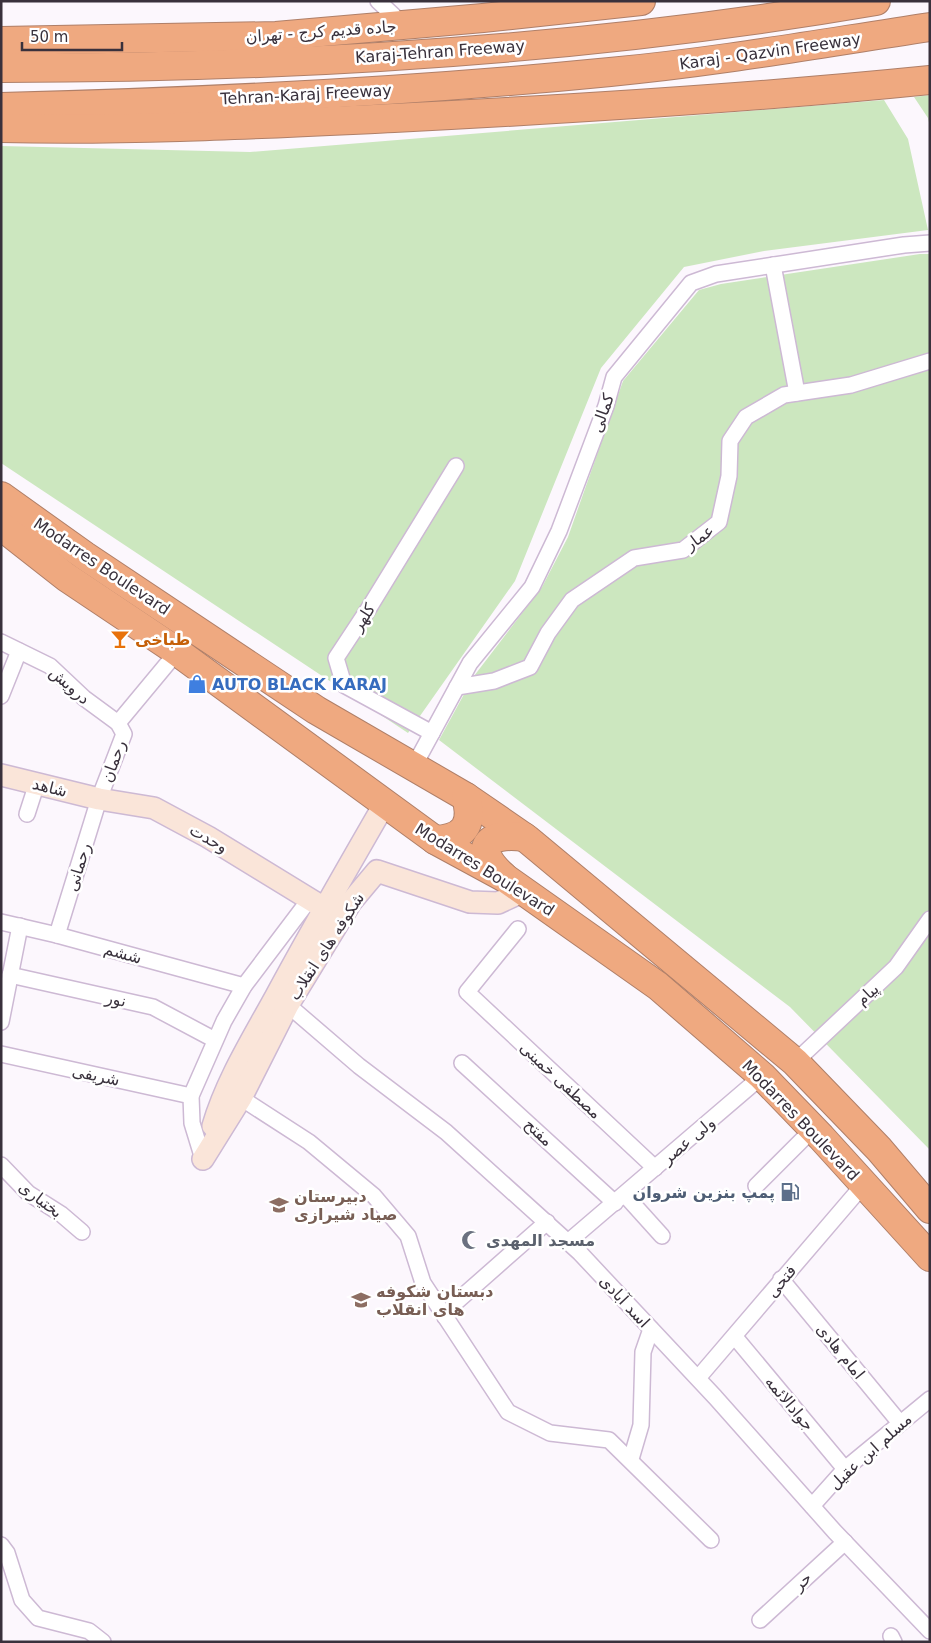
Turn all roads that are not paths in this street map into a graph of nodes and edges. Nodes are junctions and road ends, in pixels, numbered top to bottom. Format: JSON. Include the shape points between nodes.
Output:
{"nodes":[{"id":1,"x":548,"y":1,"type":"edge"},
{"id":2,"x":641,"y":1,"type":"edge"},
{"id":3,"x":876,"y":1,"type":"edge"},
{"id":4,"x":386,"y":9,"type":"edge"},
{"id":5,"x":930,"y":27,"type":"edge"},
{"id":6,"x":1,"y":29,"type":"edge"},
{"id":7,"x":1,"y":40,"type":"edge"},
{"id":8,"x":930,"y":62,"type":"edge"},
{"id":9,"x":1,"y":68,"type":"edge"},
{"id":10,"x":610,"y":72,"type":"junction"},
{"id":11,"x":930,"y":80,"type":"edge"},
{"id":12,"x":1,"y":107,"type":"edge"},
{"id":13,"x":1,"y":128,"type":"edge"},
{"id":14,"x":930,"y":244,"type":"edge"},
{"id":15,"x":773,"y":265,"type":"junction"},
{"id":16,"x":930,"y":361,"type":"edge"},
{"id":17,"x":797,"y":393,"type":"junction"},
{"id":18,"x":456,"y":466,"type":"dead end"},
{"id":19,"x":1,"y":496,"type":"edge"},
{"id":20,"x":1,"y":526,"type":"edge"},
{"id":21,"x":1,"y":642,"type":"edge"},
{"id":22,"x":19,"y":651,"type":"junction"},
{"id":23,"x":177,"y":652,"type":"junction"},
{"id":24,"x":5,"y":674,"type":"edge"},
{"id":25,"x":457,"y":687,"type":"junction"},
{"id":26,"x":1,"y":696,"type":"edge"},
{"id":27,"x":118,"y":723,"type":"junction"},
{"id":28,"x":432,"y":733,"type":"junction"},
{"id":29,"x":414,"y":766,"type":"junction"},
{"id":30,"x":1,"y":775,"type":"edge"},
{"id":31,"x":37,"y":783,"type":"junction"},
{"id":32,"x":466,"y":797,"type":"junction"},
{"id":33,"x":99,"y":799,"type":"junction"},
{"id":34,"x":385,"y":803,"type":"junction"},
{"id":35,"x":27,"y":814,"type":"dead end"},
{"id":36,"x":524,"y":837,"type":"junction"},
{"id":37,"x":435,"y":840,"type":"junction"},
{"id":38,"x":515,"y":885,"type":"junction"},
{"id":39,"x":316,"y":904,"type":"junction"},
{"id":40,"x":930,"y":919,"type":"edge"},
{"id":41,"x":1,"y":922,"type":"edge"},
{"id":42,"x":20,"y":926,"type":"junction"},
{"id":43,"x":518,"y":929,"type":"dead end"},
{"id":44,"x":57,"y":934,"type":"junction"},
{"id":45,"x":10,"y":975,"type":"junction"},
{"id":46,"x":244,"y":986,"type":"junction"},
{"id":47,"x":288,"y":1005,"type":"junction"},
{"id":48,"x":1,"y":1022,"type":"edge"},
{"id":49,"x":215,"y":1040,"type":"junction"},
{"id":50,"x":1,"y":1054,"type":"edge"},
{"id":51,"x":795,"y":1062,"type":"junction"},
{"id":52,"x":462,"y":1063,"type":"dead end"},
{"id":53,"x":762,"y":1076,"type":"junction"},
{"id":54,"x":191,"y":1096,"type":"junction"},
{"id":55,"x":240,"y":1098,"type":"junction"},
{"id":56,"x":813,"y":1129,"type":"junction"},
{"id":57,"x":203,"y":1159,"type":"junction"},
{"id":58,"x":1,"y":1165,"type":"edge"},
{"id":59,"x":655,"y":1168,"type":"junction"},
{"id":60,"x":864,"y":1184,"type":"junction"},
{"id":61,"x":756,"y":1186,"type":"dead end"},
{"id":62,"x":620,"y":1199,"type":"junction"},
{"id":63,"x":930,"y":1209,"type":"edge"},
{"id":64,"x":547,"y":1222,"type":"junction"},
{"id":65,"x":82,"y":1232,"type":"dead end"},
{"id":66,"x":662,"y":1236,"type":"dead end"},
{"id":67,"x":568,"y":1242,"type":"junction"},
{"id":68,"x":930,"y":1257,"type":"edge"},
{"id":69,"x":781,"y":1279,"type":"junction"},
{"id":70,"x":445,"y":1317,"type":"junction"},
{"id":71,"x":651,"y":1329,"type":"junction"},
{"id":72,"x":735,"y":1337,"type":"junction"},
{"id":73,"x":698,"y":1378,"type":"junction"},
{"id":74,"x":930,"y":1400,"type":"edge"},
{"id":75,"x":900,"y":1423,"type":"junction"},
{"id":76,"x":631,"y":1459,"type":"junction"},
{"id":77,"x":845,"y":1469,"type":"junction"},
{"id":78,"x":812,"y":1506,"type":"junction"},
{"id":79,"x":711,"y":1540,"type":"dead end"},
{"id":80,"x":845,"y":1542,"type":"junction"},
{"id":81,"x":1,"y":1545,"type":"edge"},
{"id":82,"x":760,"y":1620,"type":"dead end"},
{"id":83,"x":930,"y":1631,"type":"edge"},
{"id":84,"x":103,"y":1642,"type":"edge"}],
"edges":[{"from":1,"to":4,"type":"highway","name":"جاده قدیم کرج - تهران"},
{"from":2,"to":7,"type":"highway","name":"جاده قدیم کرج - تهران","via":[[276,36]]},
{"from":3,"to":9,"type":"highway","name":"Karaj-Tehran Freeway","via":[[781,17],[588,41],[136,68]]},
{"from":4,"to":6,"type":"highway","name":"جاده قدیم کرج - تهران","via":[[278,27]]},
{"from":5,"to":10,"type":"highway","name":"Karaj - Qazvin Freeway","via":[[692,63]]},
{"from":8,"to":10,"type":"highway","via":[[751,80]]},
{"from":10,"to":12,"type":"highway","name":"Tehran-Karaj Freeway","via":[[347,92]]},
{"from":11,"to":13,"type":"highway","via":[[665,102],[238,127]]},
{"from":14,"to":15,"type":"street","name":"کمالی"},
{"from":15,"to":17,"type":"street"},
{"from":15,"to":25,"type":"street","name":"کمالی","via":[[716,274],[691,283],[614,377],[559,531],[532,587],[470,663]]},
{"from":16,"to":17,"type":"street","name":"عمار","via":[[851,385]]},
{"from":17,"to":25,"type":"street","name":"عمار","via":[[784,395],[746,417],[730,440],[729,476],[719,522],[683,550],[634,558],[572,600],[548,633],[530,667],[494,681]]},
{"from":18,"to":28,"type":"street","name":"کلهر","via":[[336,658],[344,684]]},
{"from":19,"to":29,"type":"highway","name":"Modarres Boulevard","via":[[316,710]]},
{"from":20,"to":23,"type":"highway","name":"Modarres Boulevard","via":[[66,576]]},
{"from":21,"to":22,"type":"street","name":"درویش"},
{"from":22,"to":24,"type":"street"},
{"from":22,"to":27,"type":"street","name":"درویش","via":[[50,666],[84,698]]},
{"from":23,"to":27,"type":"street"},
{"from":23,"to":34,"type":"highway","name":"Modarres Boulevard"},
{"from":24,"to":26,"type":"street"},
{"from":25,"to":28,"type":"street","name":"کمالی"},
{"from":27,"to":33,"type":"street","name":"رحمان","via":[[124,734]]},
{"from":28,"to":29,"type":"street","name":"کمالی"},
{"from":29,"to":32,"type":"highway","name":"Modarres Boulevard"},
{"from":30,"to":31,"type":"street","name":"شاهد"},
{"from":31,"to":33,"type":"street","name":"شاهد"},
{"from":31,"to":35,"type":"street"},
{"from":32,"to":36,"type":"highway","name":"Modarres Boulevard"},
{"from":32,"to":37,"type":"highway","via":[[470,819],[462,832],[448,839]]},
{"from":33,"to":39,"type":"street","name":"وحدت","via":[[154,808],[208,836]]},
{"from":33,"to":44,"type":"street","name":"رحمانی"},
{"from":34,"to":37,"type":"highway","name":"Modarres Boulevard"},
{"from":34,"to":39,"type":"street","name":"شکوفه های انقلاب"},
{"from":36,"to":38,"type":"highway","via":[[496,836],[488,843],[485,855],[489,864]]},
{"from":36,"to":51,"type":"highway","name":"Modarres Boulevard"},
{"from":37,"to":38,"type":"highway","name":"Modarres Boulevard"},
{"from":38,"to":47,"type":"street","name":"شکوفه های انقلاب","via":[[498,903],[470,902],[378,871],[350,902]]},
{"from":38,"to":53,"type":"highway","name":"Modarres Boulevard","via":[[658,986]]},
{"from":39,"to":46,"type":"street","name":"شکوفه های انقلاب"},
{"from":39,"to":57,"type":"street","name":"شکوفه های انقلاب","via":[[218,1108]]},
{"from":40,"to":51,"type":"street","name":"پیام","via":[[896,967]]},
{"from":41,"to":42,"type":"street","name":"ششم"},
{"from":42,"to":44,"type":"street","name":"ششم"},
{"from":42,"to":45,"type":"street"},
{"from":43,"to":59,"type":"street","name":"مصطفی خمینی","via":[[467,992]]},
{"from":44,"to":46,"type":"street","name":"ششم"},
{"from":45,"to":48,"type":"street"},
{"from":45,"to":49,"type":"street","name":"نور","via":[[153,1008]]},
{"from":46,"to":49,"type":"street","name":"شکوفه های انقلاب"},
{"from":47,"to":55,"type":"street","name":"شکوفه های انقلاب"},
{"from":47,"to":64,"type":"street","name":"اسد آبادی","via":[[359,1066],[446,1132]]},
{"from":49,"to":54,"type":"street","name":"شکوفه های انقلاب"},
{"from":50,"to":54,"type":"street","name":"شریفی"},
{"from":51,"to":63,"type":"highway","name":"Modarres Boulevard","via":[[879,1149]]},
{"from":52,"to":62,"type":"street","name":"مفتح"},
{"from":53,"to":56,"type":"highway","name":"Modarres Boulevard"},
{"from":53,"to":59,"type":"street","name":"ولی عصر"},
{"from":54,"to":57,"type":"street","name":"شکوفه های انقلاب","via":[[192,1123]]},
{"from":55,"to":57,"type":"street","name":"شکوفه های انقلاب"},
{"from":55,"to":70,"type":"street","via":[[309,1142],[374,1196],[408,1236],[423,1283]]},
{"from":56,"to":60,"type":"highway","name":"Modarres Boulevard"},
{"from":56,"to":61,"type":"street"},
{"from":58,"to":65,"type":"street","name":"بختیاری","via":[[28,1193]]},
{"from":59,"to":62,"type":"street","name":"ولی عصر"},
{"from":60,"to":68,"type":"highway","name":"Modarres Boulevard"},
{"from":60,"to":69,"type":"street","name":"فتحی"},
{"from":62,"to":66,"type":"street","name":"مفتح"},
{"from":62,"to":67,"type":"street","name":"ولی عصر"},
{"from":64,"to":67,"type":"street","name":"اسد آبادی"},
{"from":64,"to":70,"type":"street","via":[[455,1303]]},
{"from":67,"to":71,"type":"street","name":"اسد آبادی"},
{"from":69,"to":72,"type":"street","name":"فتحی"},
{"from":69,"to":75,"type":"street","name":"امام هادی"},
{"from":70,"to":76,"type":"street","via":[[508,1412],[550,1433],[609,1440]]},
{"from":71,"to":73,"type":"street","name":"اسد آبادی"},
{"from":71,"to":76,"type":"street","via":[[642,1352],[641,1426]]},
{"from":72,"to":73,"type":"street","name":"فتحی"},
{"from":72,"to":77,"type":"street","name":"جوادالائمه"},
{"from":73,"to":78,"type":"street","name":"اسد آبادی"},
{"from":74,"to":75,"type":"street","name":"مسلم ابن عقیل"},
{"from":75,"to":77,"type":"street","name":"مسلم ابن عقیل"},
{"from":76,"to":79,"type":"street"},
{"from":77,"to":78,"type":"street","name":"مسلم ابن عقیل"},
{"from":78,"to":80,"type":"street","name":"اسد آبادی"},
{"from":80,"to":82,"type":"street","name":"حر"},
{"from":80,"to":83,"type":"street","name":"اسد آبادی"},
{"from":81,"to":84,"type":"street","via":[[8,1553],[22,1600],[38,1618],[89,1631]]}]}
